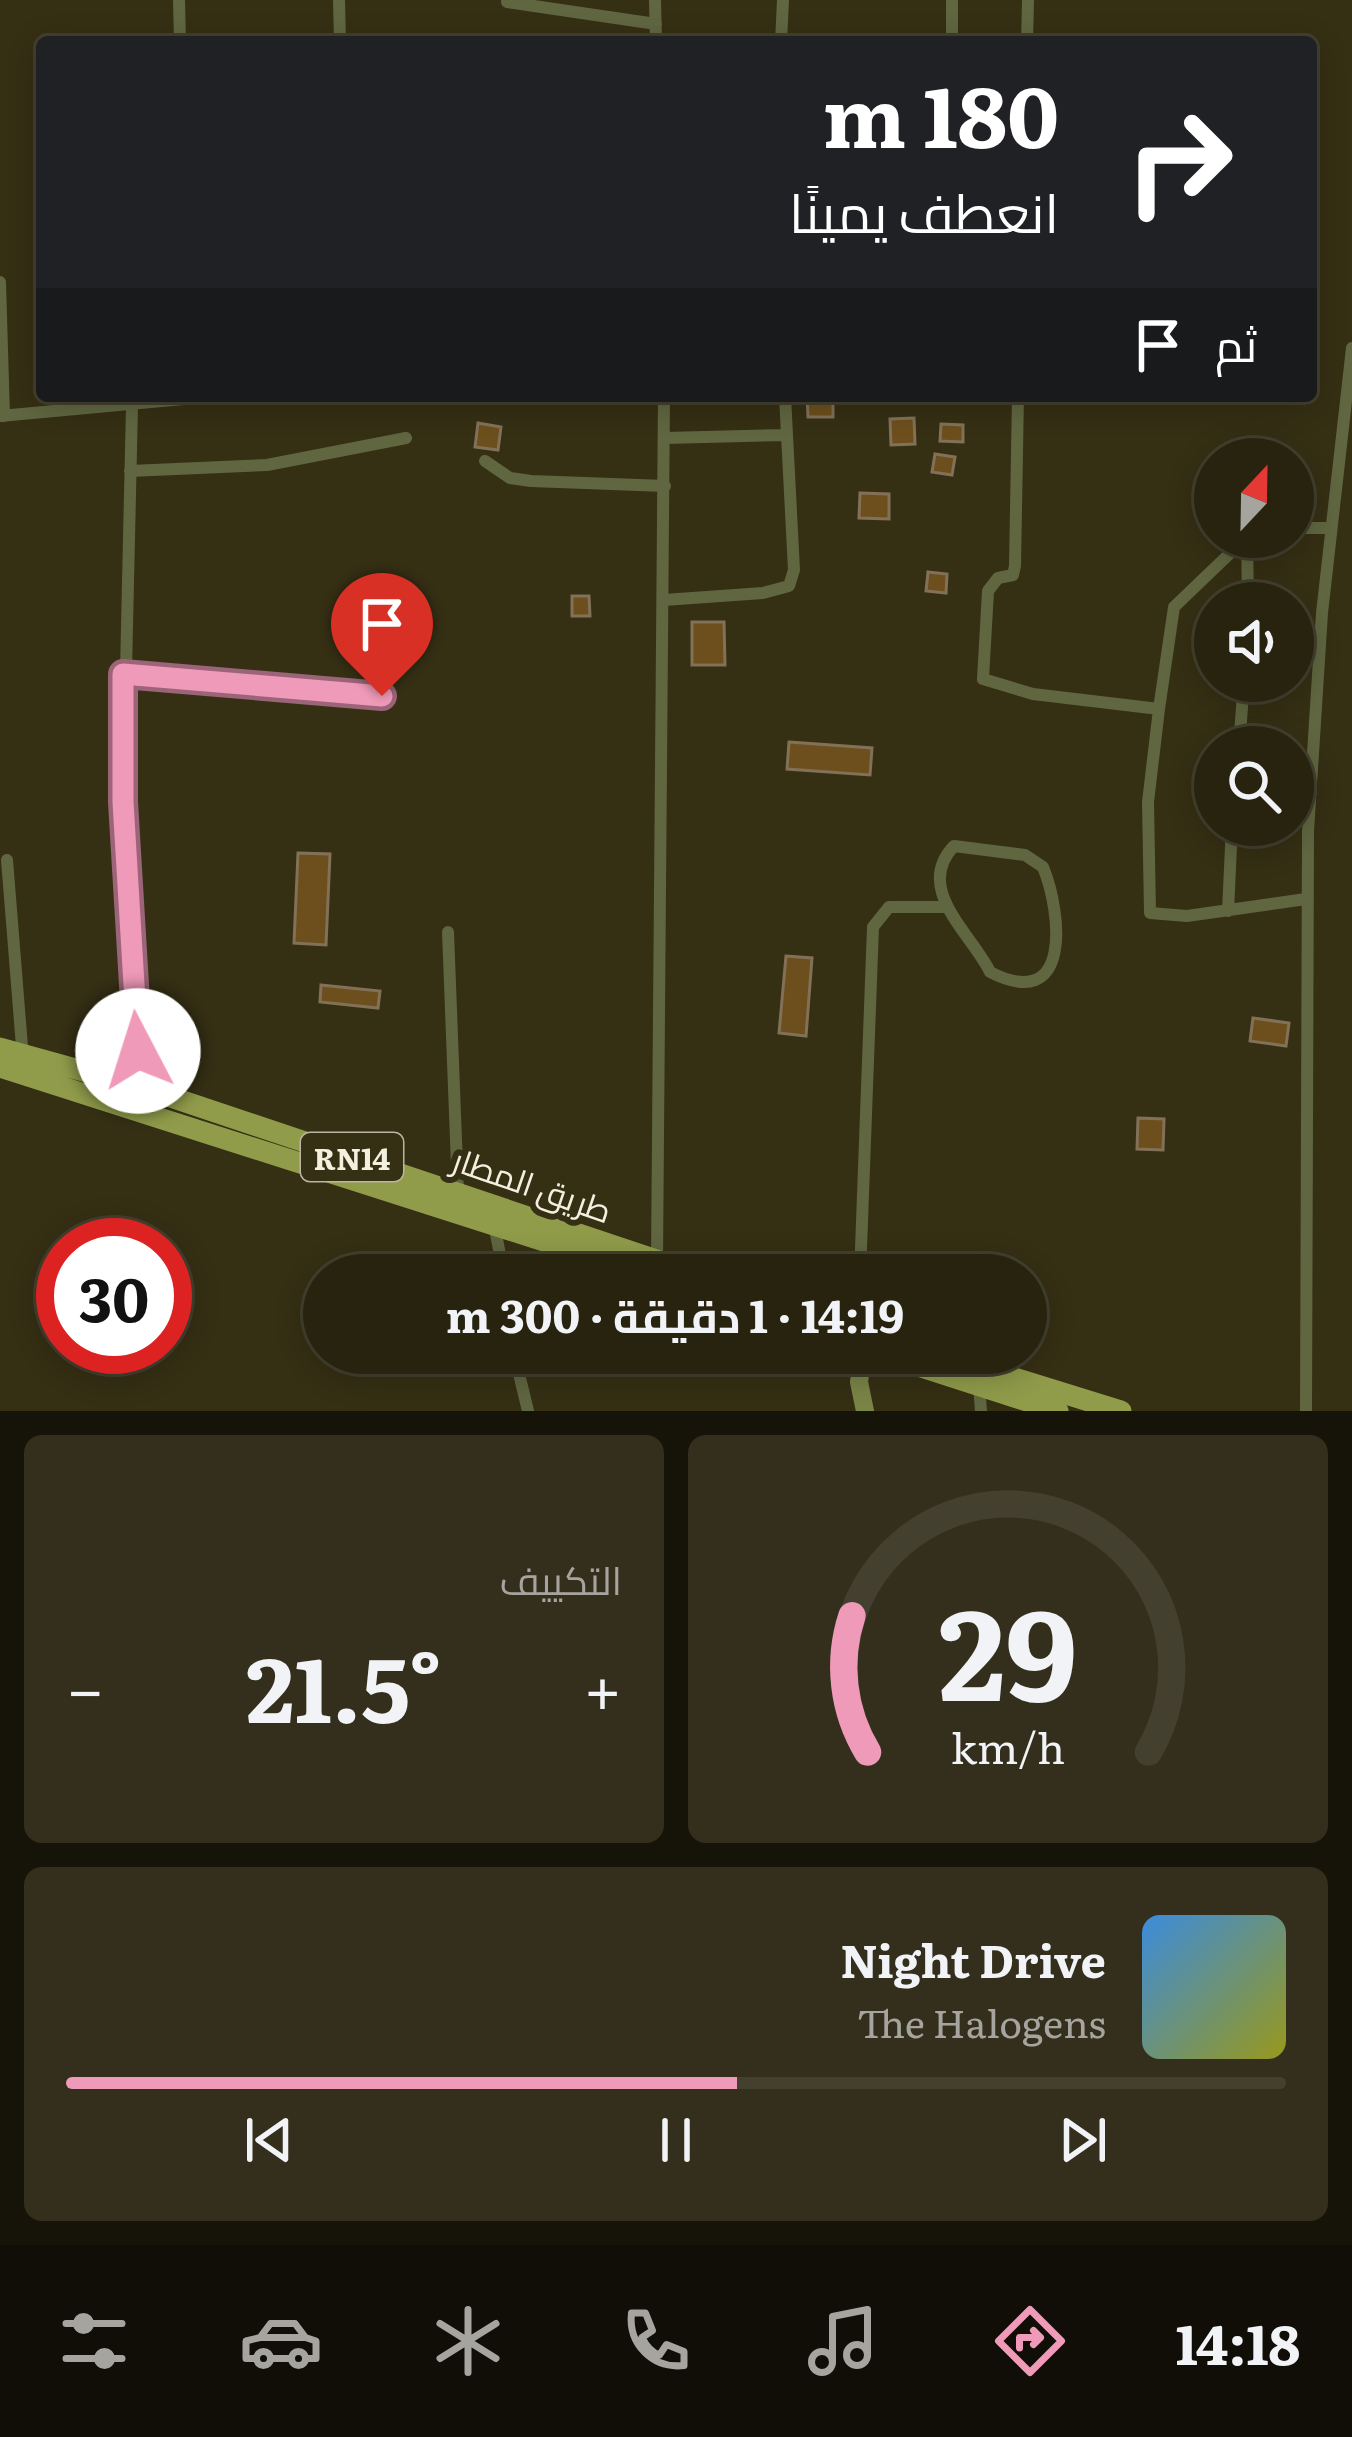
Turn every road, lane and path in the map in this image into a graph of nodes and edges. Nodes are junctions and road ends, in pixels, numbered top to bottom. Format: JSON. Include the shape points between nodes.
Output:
{"nodes":[{"id":1,"x":179,"y":0,"type":"edge"},
{"id":2,"x":340,"y":0,"type":"edge"},
{"id":3,"x":656,"y":0,"type":"edge"},
{"id":4,"x":783,"y":0,"type":"edge"},
{"id":5,"x":952,"y":0,"type":"edge"},
{"id":6,"x":1028,"y":0,"type":"edge"},
{"id":7,"x":507,"y":2,"type":"edge"},
{"id":8,"x":656,"y":24,"type":"junction"},
{"id":9,"x":180,"y":36,"type":"edge"},
{"id":10,"x":340,"y":36,"type":"edge"},
{"id":11,"x":656,"y":36,"type":"edge"},
{"id":12,"x":781,"y":36,"type":"edge"},
{"id":13,"x":952,"y":36,"type":"edge"},
{"id":14,"x":1027,"y":36,"type":"edge"},
{"id":15,"x":0,"y":282,"type":"edge"},
{"id":16,"x":1352,"y":348,"type":"edge"},
{"id":17,"x":164,"y":402,"type":"edge"},
{"id":18,"x":664,"y":402,"type":"edge"},
{"id":19,"x":785,"y":402,"type":"edge"},
{"id":20,"x":1018,"y":402,"type":"edge"},
{"id":21,"x":132,"y":406,"type":"junction"},
{"id":22,"x":2,"y":416,"type":"edge"},
{"id":23,"x":787,"y":435,"type":"junction"},
{"id":24,"x":406,"y":438,"type":"dead end"},
{"id":25,"x":665,"y":438,"type":"junction"},
{"id":26,"x":485,"y":461,"type":"dead end"},
{"id":27,"x":130,"y":472,"type":"junction"},
{"id":28,"x":664,"y":486,"type":"junction"},
{"id":29,"x":1314,"y":529,"type":"edge"},
{"id":30,"x":1330,"y":529,"type":"junction"},
{"id":31,"x":1225,"y":558,"type":"edge"},
{"id":32,"x":664,"y":600,"type":"junction"},
{"id":33,"x":123,"y":674,"type":"junction"},
{"id":34,"x":382,"y":696,"type":"dead end"},
{"id":35,"x":1159,"y":709,"type":"junction"},
{"id":36,"x":1231,"y":846,"type":"edge"},
{"id":37,"x":7,"y":860,"type":"dead end"},
{"id":38,"x":1306,"y":899,"type":"junction"},
{"id":39,"x":943,"y":907,"type":"junction"},
{"id":40,"x":1228,"y":910,"type":"junction"},
{"id":41,"x":448,"y":932,"type":"dead end"},
{"id":42,"x":0,"y":1048,"type":"edge"},
{"id":43,"x":14,"y":1064,"type":"edge"},
{"id":44,"x":141,"y":1088,"type":"junction"},
{"id":45,"x":276,"y":1141,"type":"junction"},
{"id":46,"x":458,"y":1192,"type":"junction"},
{"id":47,"x":494,"y":1224,"type":"junction"},
{"id":48,"x":500,"y":1254,"type":"edge"},
{"id":49,"x":606,"y":1254,"type":"edge"},
{"id":50,"x":620,"y":1254,"type":"edge"},
{"id":51,"x":654,"y":1254,"type":"edge"},
{"id":52,"x":861,"y":1254,"type":"edge"},
{"id":53,"x":519,"y":1374,"type":"edge"},
{"id":54,"x":860,"y":1374,"type":"edge"},
{"id":55,"x":942,"y":1374,"type":"edge"},
{"id":56,"x":1001,"y":1374,"type":"edge"},
{"id":57,"x":979,"y":1386,"type":"junction"},
{"id":58,"x":859,"y":1410,"type":"edge"},
{"id":59,"x":528,"y":1411,"type":"edge"},
{"id":60,"x":981,"y":1411,"type":"edge"},
{"id":61,"x":1058,"y":1411,"type":"edge"},
{"id":62,"x":1121,"y":1411,"type":"edge"},
{"id":63,"x":1306,"y":1411,"type":"edge"}],
"edges":[{"from":1,"to":9,"type":"street"},
{"from":2,"to":10,"type":"street"},
{"from":3,"to":8,"type":"street"},
{"from":4,"to":12,"type":"street"},
{"from":5,"to":13,"type":"street"},
{"from":6,"to":14,"type":"street"},
{"from":7,"to":8,"type":"street"},
{"from":8,"to":11,"type":"street"},
{"from":15,"to":22,"type":"street"},
{"from":16,"to":30,"type":"street"},
{"from":17,"to":21,"type":"street"},
{"from":18,"to":25,"type":"street"},
{"from":19,"to":23,"type":"street"},
{"from":20,"to":35,"type":"street","via":[[1016,554],[1013,575],[988,591],[983,679],[1033,694]]},
{"from":21,"to":22,"type":"street"},
{"from":21,"to":27,"type":"street"},
{"from":23,"to":25,"type":"street"},
{"from":23,"to":32,"type":"street","via":[[789,586]]},
{"from":24,"to":27,"type":"street","via":[[267,465]]},
{"from":25,"to":28,"type":"street"},
{"from":26,"to":28,"type":"street","via":[[531,481]]},
{"from":27,"to":33,"type":"street"},
{"from":28,"to":32,"type":"street"},
{"from":29,"to":30,"type":"street"},
{"from":30,"to":38,"type":"street"},
{"from":31,"to":35,"type":"street","via":[[1174,607]]},
{"from":32,"to":51,"type":"street"},
{"from":33,"to":34,"type":"street"},
{"from":33,"to":44,"type":"street"},
{"from":35,"to":40,"type":"street","via":[[1148,908],[1166,917]]},
{"from":36,"to":40,"type":"street"},
{"from":37,"to":43,"type":"street"},
{"from":38,"to":40,"type":"street"},
{"from":38,"to":63,"type":"street"},
{"from":39,"to":39,"type":"street","via":[[954,846],[1037,861],[1057,943],[1052,966],[1033,981],[990,972]]},
{"from":39,"to":52,"type":"street","via":[[889,907],[873,927]]},
{"from":41,"to":46,"type":"street"},
{"from":42,"to":43,"type":"main road","name":"طريق المطار","number":"RN14"},
{"from":43,"to":44,"type":"main road","name":"طريق المطار","number":"RN14"},
{"from":43,"to":45,"type":"main road","name":"طريق المطار","number":"RN14"},
{"from":44,"to":45,"type":"main road","name":"طريق المطار","number":"RN14"},
{"from":45,"to":46,"type":"main road","name":"طريق المطار","number":"RN14"},
{"from":45,"to":47,"type":"main road","name":"طريق المطار","number":"RN14"},
{"from":46,"to":50,"type":"main road","name":"طريق المطار","number":"RN14"},
{"from":47,"to":48,"type":"street"},
{"from":47,"to":49,"type":"main road","name":"طريق المطار","number":"RN14"},
{"from":53,"to":59,"type":"street"},
{"from":54,"to":58,"type":"street"},
{"from":55,"to":57,"type":"main road"},
{"from":56,"to":62,"type":"main road"},
{"from":57,"to":60,"type":"street"},
{"from":57,"to":61,"type":"main road"}]}
